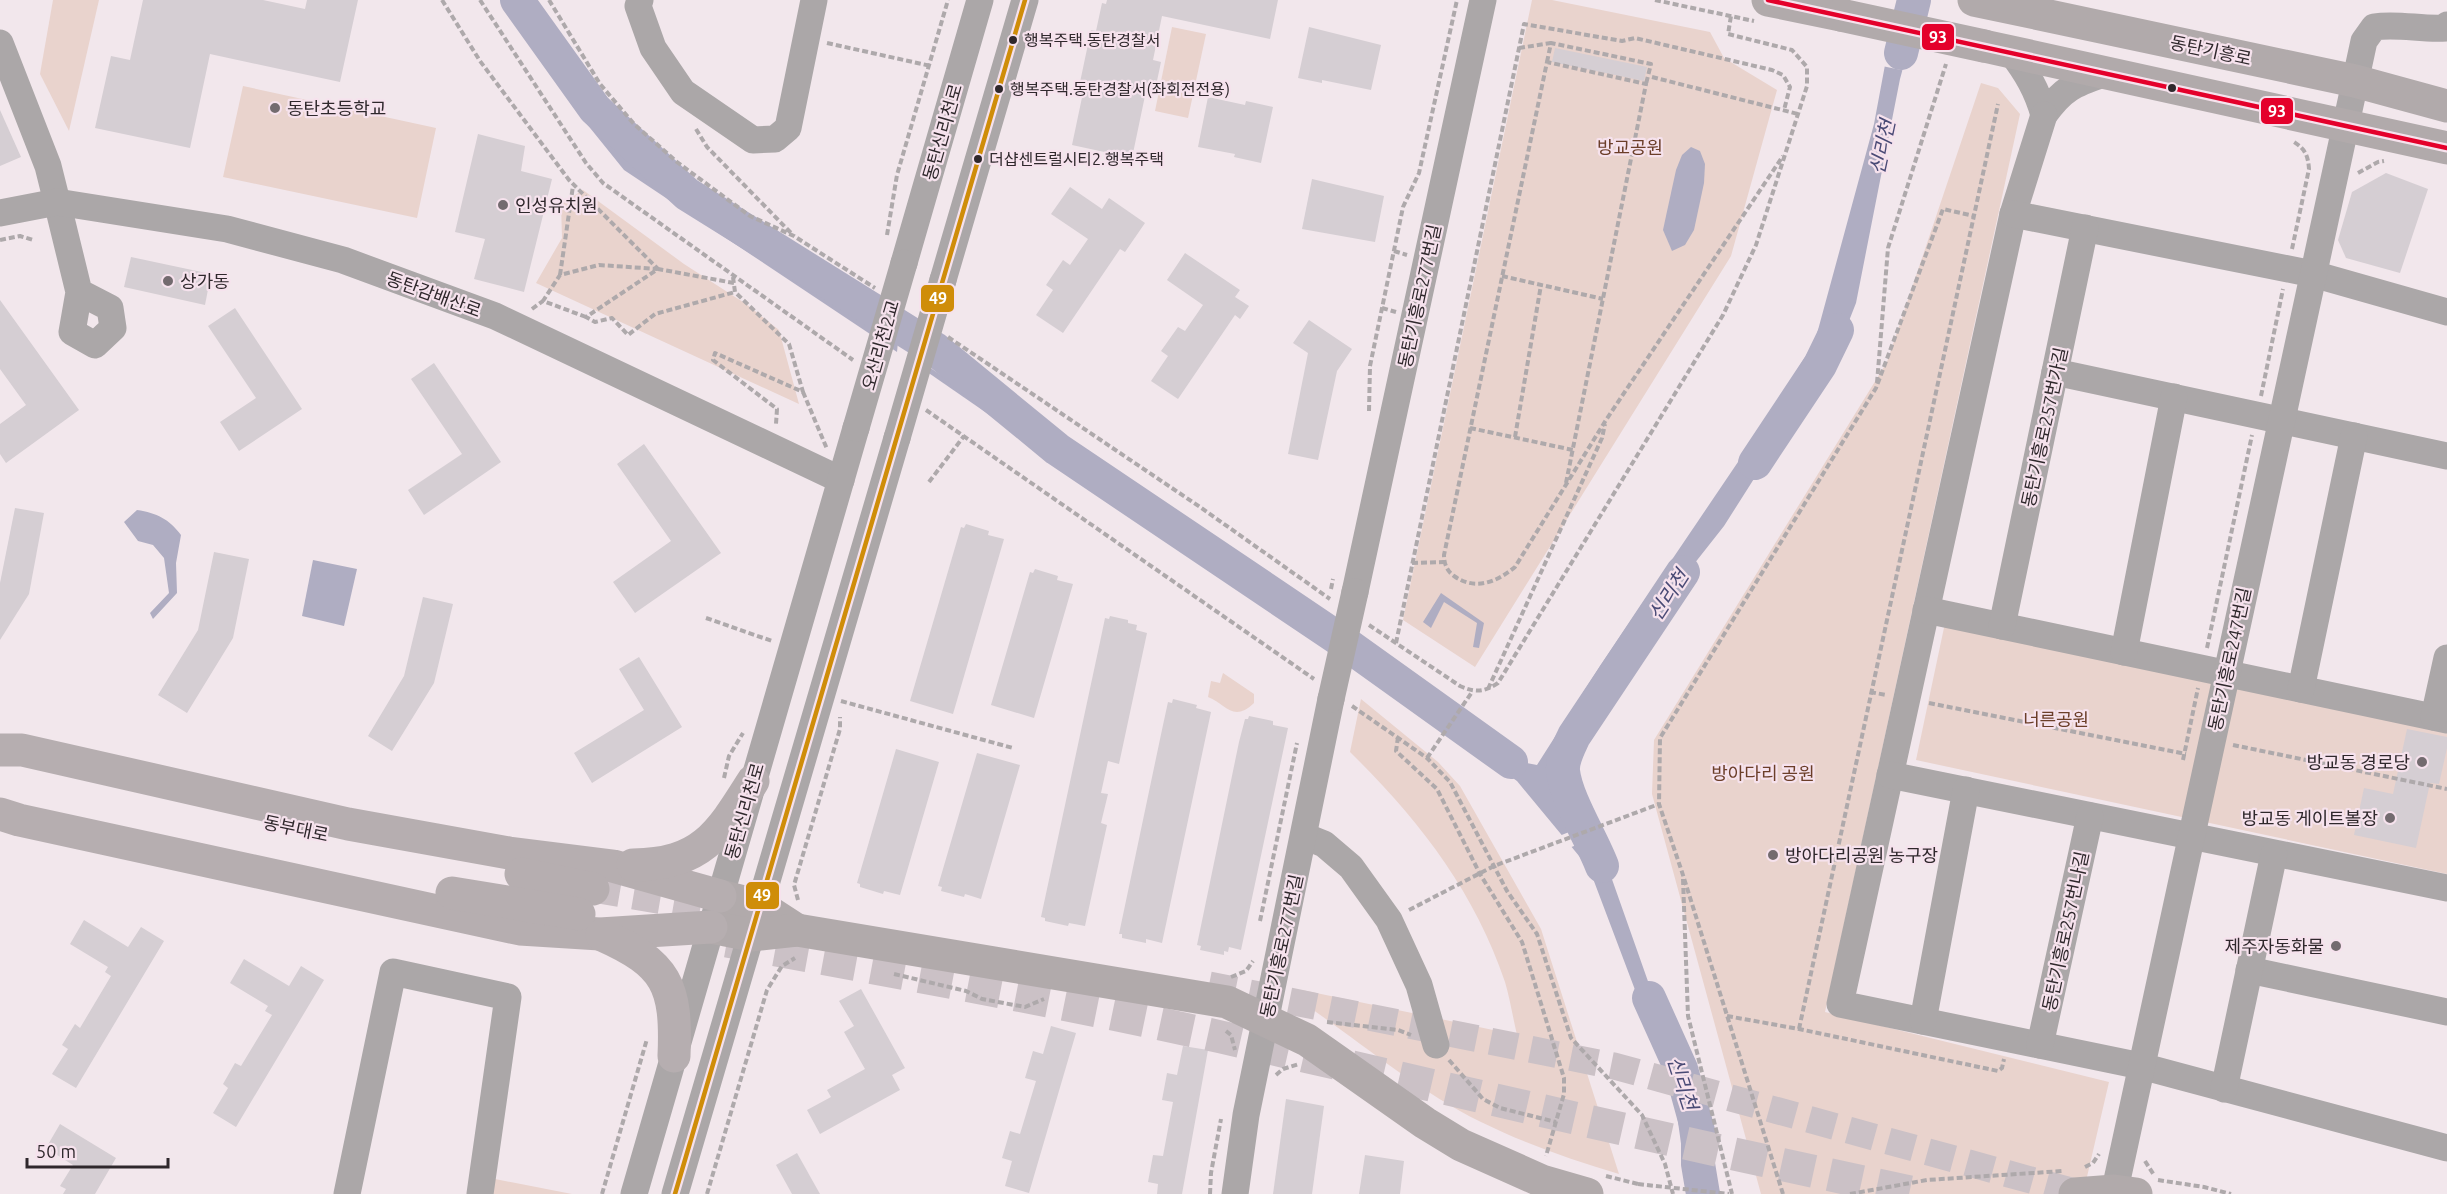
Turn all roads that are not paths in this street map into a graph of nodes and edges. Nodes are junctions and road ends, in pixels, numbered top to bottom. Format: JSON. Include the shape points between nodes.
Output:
{"nodes":[{"id":1,"x":640,"y":0,"type":"edge"},
{"id":2,"x":814,"y":0,"type":"edge"},
{"id":3,"x":980,"y":0,"type":"edge"},
{"id":4,"x":1025,"y":0,"type":"edge"},
{"id":5,"x":1483,"y":0,"type":"edge"},
{"id":6,"x":1985,"y":2,"type":"edge"},
{"id":7,"x":1766,"y":12,"type":"edge"},
{"id":8,"x":2447,"y":25,"type":"edge"},
{"id":9,"x":0,"y":43,"type":"edge"},
{"id":10,"x":1997,"y":49,"type":"junction"},
{"id":11,"x":2106,"y":73,"type":"junction"},
{"id":12,"x":2355,"y":81,"type":"junction"},
{"id":13,"x":2447,"y":106,"type":"edge"},
{"id":14,"x":2044,"y":115,"type":"junction"},
{"id":15,"x":2346,"y":125,"type":"junction"},
{"id":16,"x":2447,"y":148,"type":"edge"},
{"id":17,"x":57,"y":202,"type":"junction"},
{"id":18,"x":0,"y":213,"type":"edge"},
{"id":19,"x":2013,"y":214,"type":"junction"},
{"id":20,"x":2085,"y":228,"type":"junction"},
{"id":21,"x":904,"y":263,"type":"joint"},
{"id":22,"x":2300,"y":272,"type":"junction"},
{"id":23,"x":79,"y":292,"type":"dead end"},
{"id":24,"x":2447,"y":312,"type":"edge"},
{"id":25,"x":2055,"y":372,"type":"junction"},
{"id":26,"x":2174,"y":397,"type":"junction"},
{"id":27,"x":2269,"y":418,"type":"junction"},
{"id":28,"x":856,"y":428,"type":"joint"},
{"id":29,"x":2354,"y":436,"type":"junction"},
{"id":30,"x":2447,"y":456,"type":"edge"},
{"id":31,"x":841,"y":480,"type":"junction"},
{"id":32,"x":1926,"y":610,"type":"junction"},
{"id":33,"x":2002,"y":626,"type":"junction"},
{"id":34,"x":2124,"y":651,"type":"junction"},
{"id":35,"x":2447,"y":658,"type":"edge"},
{"id":36,"x":2214,"y":671,"type":"junction"},
{"id":37,"x":2301,"y":689,"type":"junction"},
{"id":38,"x":2441,"y":718,"type":"edge"},
{"id":39,"x":0,"y":750,"type":"edge"},
{"id":40,"x":0,"y":766,"type":"edge"},
{"id":41,"x":1890,"y":775,"type":"junction"},
{"id":42,"x":753,"y":781,"type":"junction"},
{"id":43,"x":1966,"y":790,"type":"junction"},
{"id":44,"x":0,"y":803,"type":"edge"},
{"id":45,"x":0,"y":814,"type":"edge"},
{"id":46,"x":2090,"y":816,"type":"junction"},
{"id":47,"x":1304,"y":836,"type":"junction"},
{"id":48,"x":2191,"y":837,"type":"junction"},
{"id":49,"x":2274,"y":854,"type":"junction"},
{"id":50,"x":2447,"y":888,"type":"edge"},
{"id":51,"x":599,"y":901,"type":"junction"},
{"id":52,"x":715,"y":912,"type":"junction"},
{"id":53,"x":755,"y":921,"type":"junction"},
{"id":54,"x":2249,"y":970,"type":"junction"},
{"id":55,"x":2447,"y":1012,"type":"edge"},
{"id":56,"x":1265,"y":1020,"type":"junction"},
{"id":57,"x":1923,"y":1021,"type":"junction"},
{"id":58,"x":1436,"y":1045,"type":"dead end"},
{"id":59,"x":2040,"y":1045,"type":"junction"},
{"id":60,"x":674,"y":1056,"type":"junction"},
{"id":61,"x":2141,"y":1066,"type":"junction"},
{"id":62,"x":2224,"y":1089,"type":"junction"},
{"id":63,"x":2447,"y":1148,"type":"edge"},
{"id":64,"x":2074,"y":1178,"type":"edge"},
{"id":65,"x":2121,"y":1193,"type":"edge"},
{"id":66,"x":347,"y":1194,"type":"edge"},
{"id":67,"x":480,"y":1194,"type":"edge"},
{"id":68,"x":634,"y":1194,"type":"edge"},
{"id":69,"x":675,"y":1194,"type":"edge"},
{"id":70,"x":1235,"y":1194,"type":"edge"},
{"id":71,"x":1587,"y":1194,"type":"edge"}],
"edges":[{"from":1,"to":2,"type":"street","via":[[638,6],[653,48],[683,92],[753,140],[776,139],[788,128]]},
{"from":3,"to":21,"type":"street","name":"동탄신리천로"},
{"from":4,"to":53,"type":"street","bridge":true},
{"from":5,"to":47,"type":"street","name":"동탄기흥로277번길","bridge":true,"via":[[1342,592],[1331,699]]},
{"from":6,"to":12,"type":"main road","name":"동탄기흥로"},
{"from":7,"to":10,"type":"main road","bridge":true,"via":[[1841,15]]},
{"from":8,"to":12,"type":"street","name":"동탄기흥로247번길","via":[[2434,29],[2374,27],[2364,40]]},
{"from":9,"to":17,"type":"street","via":[[48,166]]},
{"from":10,"to":11,"type":"main road"},
{"from":10,"to":14,"type":"street","via":[[2028,74]]},
{"from":11,"to":14,"type":"street","via":[[2072,85]]},
{"from":11,"to":15,"type":"main road"},
{"from":12,"to":13,"type":"main road","name":"동탄기흥로"},
{"from":12,"to":15,"type":"street","name":"동탄기흥로247번길"},
{"from":14,"to":19,"type":"street"},
{"from":15,"to":16,"type":"main road"},
{"from":15,"to":22,"type":"street","name":"동탄기흥로247번길"},
{"from":17,"to":18,"type":"street","name":"동탄감배산로"},
{"from":17,"to":23,"type":"street"},
{"from":17,"to":31,"type":"street","name":"동탄감배산로","via":[[227,229],[343,260],[495,316]]},
{"from":19,"to":20,"type":"street"},
{"from":19,"to":32,"type":"street"},
{"from":20,"to":22,"type":"street"},
{"from":20,"to":25,"type":"street","name":"동탄기흥로257번가길"},
{"from":21,"to":28,"type":"street","name":"오산리천2교","bridge":true},
{"from":22,"to":24,"type":"street"},
{"from":22,"to":27,"type":"street","name":"동탄기흥로247번길"},
{"from":25,"to":26,"type":"street"},
{"from":25,"to":33,"type":"street","name":"동탄기흥로257번가길"},
{"from":26,"to":27,"type":"street"},
{"from":26,"to":34,"type":"street"},
{"from":27,"to":29,"type":"street"},
{"from":27,"to":36,"type":"street","name":"동탄기흥로247번길"},
{"from":28,"to":31,"type":"street","name":"동탄신리천로"},
{"from":29,"to":30,"type":"street"},
{"from":29,"to":37,"type":"street"},
{"from":31,"to":42,"type":"street","name":"동탄신리천로"},
{"from":32,"to":33,"type":"street"},
{"from":32,"to":41,"type":"street"},
{"from":33,"to":34,"type":"street"},
{"from":34,"to":36,"type":"street"},
{"from":35,"to":38,"type":"street"},
{"from":36,"to":37,"type":"street"},
{"from":36,"to":48,"type":"street","name":"동탄기흥로247번길"},
{"from":37,"to":38,"type":"street"},
{"from":39,"to":51,"type":"highway","via":[[21,750],[348,824],[509,853]]},
{"from":40,"to":51,"type":"highway","name":"동부대로"},
{"from":41,"to":43,"type":"street"},
{"from":41,"to":57,"type":"street","via":[[1840,1004]]},
{"from":42,"to":51,"type":"highway","via":[[723,828],[702,848],[673,861],[646,865]]},
{"from":42,"to":52,"type":"street","name":"동탄신리천로"},
{"from":43,"to":46,"type":"street"},
{"from":43,"to":57,"type":"street"},
{"from":44,"to":51,"type":"highway","name":"동부대로","via":[[433,890]]},
{"from":45,"to":51,"type":"highway","via":[[520,929]]},
{"from":46,"to":48,"type":"street"},
{"from":46,"to":59,"type":"street","name":"동탄기흥로257번나길"},
{"from":47,"to":56,"type":"street","name":"동탄기흥로277번길"},
{"from":47,"to":58,"type":"street","via":[[1324,844],[1351,867],[1389,920],[1419,985]]},
{"from":48,"to":49,"type":"street"},
{"from":48,"to":61,"type":"street","name":"동탄기흥로247번길"},
{"from":49,"to":50,"type":"street"},
{"from":49,"to":54,"type":"street"},
{"from":51,"to":52,"type":"highway"},
{"from":51,"to":52,"type":"highway"},
{"from":51,"to":60,"type":"highway","via":[[631,948],[646,957],[662,976],[672,1000]]},
{"from":52,"to":53,"type":"main road"},
{"from":52,"to":60,"type":"street","name":"동탄신리천로"},
{"from":53,"to":56,"type":"main road","via":[[801,932],[1227,1002]]},
{"from":53,"to":69,"type":"street"},
{"from":54,"to":55,"type":"street"},
{"from":54,"to":62,"type":"street"},
{"from":56,"to":70,"type":"street","name":"동탄기흥로277번길"},
{"from":56,"to":71,"type":"main road","via":[[1307,1041],[1461,1145],[1542,1181]]},
{"from":57,"to":59,"type":"street"},
{"from":59,"to":61,"type":"street"},
{"from":60,"to":68,"type":"street","name":"동탄신리천로"},
{"from":61,"to":62,"type":"street"},
{"from":61,"to":65,"type":"street","name":"동탄기흥로247번길"},
{"from":62,"to":63,"type":"street"},
{"from":64,"to":65,"type":"main road"},
{"from":66,"to":67,"type":"street","via":[[393,972],[508,997]]}]}
